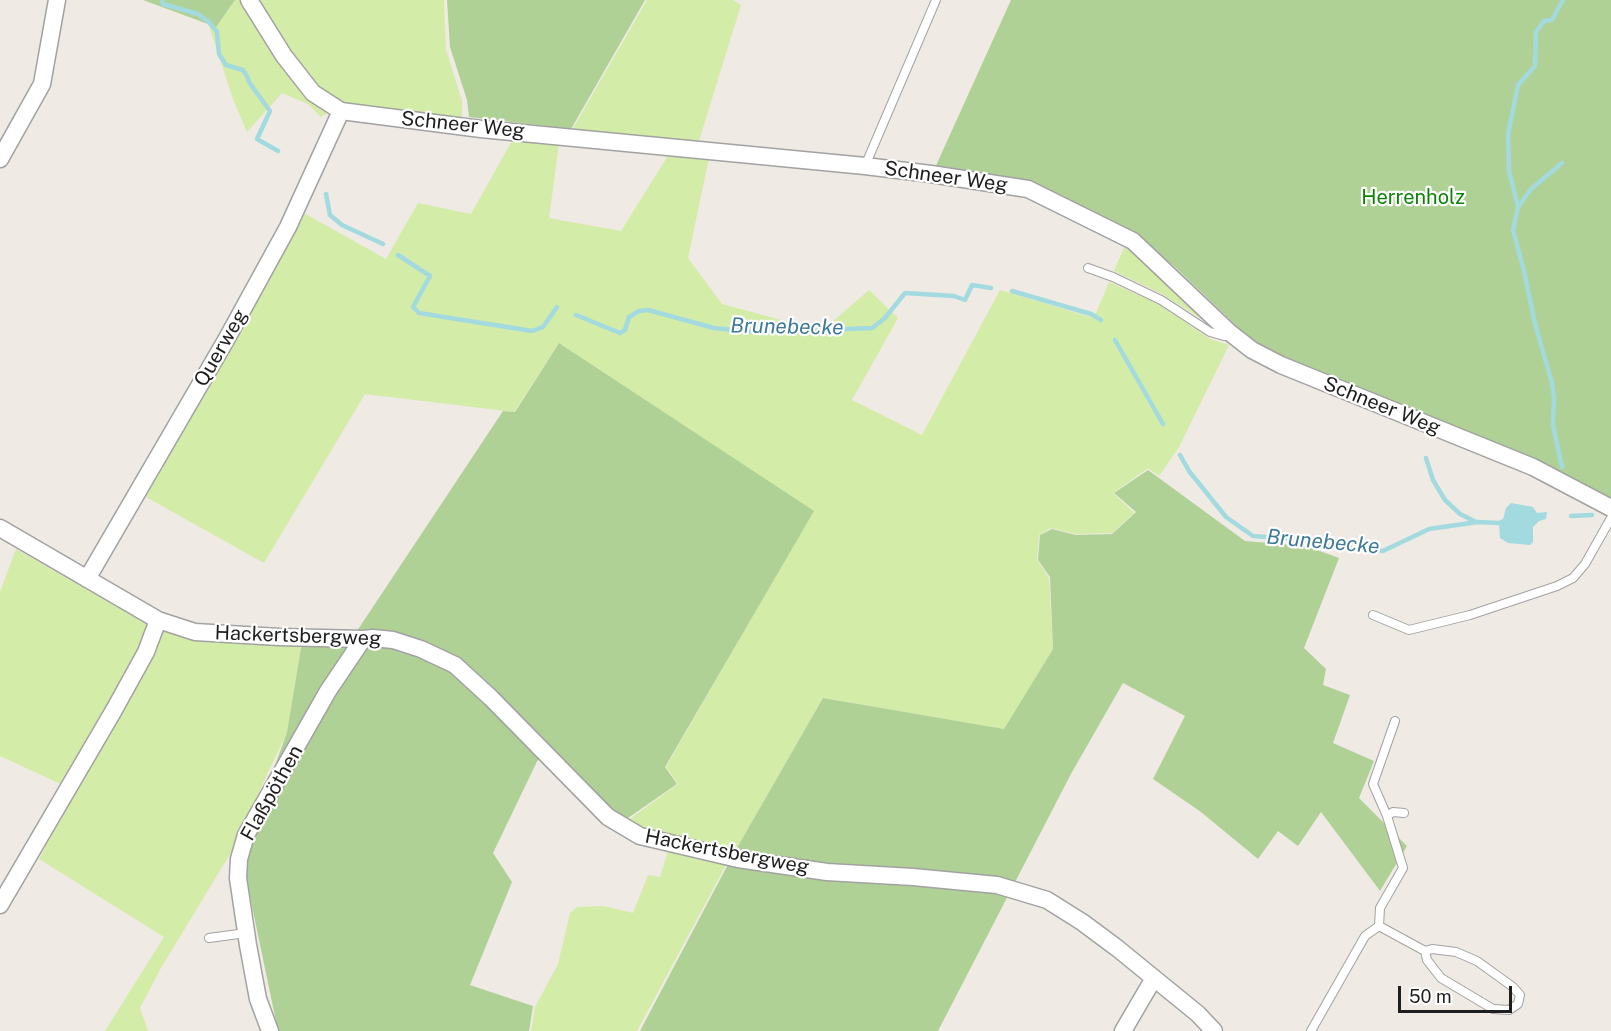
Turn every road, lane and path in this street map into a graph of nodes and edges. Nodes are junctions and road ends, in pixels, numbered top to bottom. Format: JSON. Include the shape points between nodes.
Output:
{"nodes":[{"id":1,"x":57,"y":0,"type":"edge"},
{"id":2,"x":249,"y":0,"type":"edge"},
{"id":3,"x":933,"y":2,"type":"edge"},
{"id":4,"x":341,"y":111,"type":"junction"},
{"id":5,"x":0,"y":159,"type":"edge"},
{"id":6,"x":865,"y":166,"type":"junction"},
{"id":7,"x":1088,"y":268,"type":"dead end"},
{"id":8,"x":1229,"y":332,"type":"junction"},
{"id":9,"x":1611,"y":508,"type":"edge"},
{"id":10,"x":1611,"y":518,"type":"edge"},
{"id":11,"x":0,"y":528,"type":"edge"},
{"id":12,"x":87,"y":579,"type":"junction"},
{"id":13,"x":1373,"y":615,"type":"dead end"},
{"id":14,"x":158,"y":620,"type":"junction"},
{"id":15,"x":363,"y":639,"type":"junction"},
{"id":16,"x":1395,"y":721,"type":"dead end"},
{"id":17,"x":1404,"y":813,"type":"dead end"},
{"id":18,"x":1386,"y":816,"type":"junction"},
{"id":19,"x":0,"y":905,"type":"edge"},
{"id":20,"x":1379,"y":926,"type":"junction"},
{"id":21,"x":246,"y":933,"type":"junction"},
{"id":22,"x":209,"y":938,"type":"dead end"},
{"id":23,"x":1425,"y":951,"type":"junction"},
{"id":24,"x":1154,"y":978,"type":"junction"},
{"id":25,"x":270,"y":1031,"type":"edge"},
{"id":26,"x":1123,"y":1031,"type":"edge"},
{"id":27,"x":1215,"y":1031,"type":"edge"},
{"id":28,"x":1311,"y":1031,"type":"edge"}],
"edges":[{"from":1,"to":5,"type":"street","via":[[42,84]]},
{"from":2,"to":4,"type":"street","name":"Schneer Weg","via":[[313,93]]},
{"from":3,"to":6,"type":"lane"},
{"from":4,"to":6,"type":"street","name":"Schneer Weg","via":[[481,129]]},
{"from":4,"to":12,"type":"street","name":"Querweg","via":[[288,227]]},
{"from":6,"to":8,"type":"street","name":"Schneer Weg","via":[[1028,189],[1133,241]]},
{"from":7,"to":8,"type":"lane","via":[[1161,300],[1210,332],[1224,336]]},
{"from":8,"to":9,"type":"street","name":"Schneer Weg","via":[[1281,365],[1533,467]]},
{"from":10,"to":13,"type":"lane","via":[[1585,564],[1573,578],[1557,586],[1470,615],[1408,630]]},
{"from":11,"to":12,"type":"street","name":"Hackertsbergweg"},
{"from":12,"to":14,"type":"street","name":"Hackertsbergweg"},
{"from":14,"to":15,"type":"street","name":"Hackertsbergweg","via":[[195,632]]},
{"from":14,"to":19,"type":"street","via":[[146,652],[114,710]]},
{"from":15,"to":21,"type":"street","name":"Flaßpöthen","via":[[328,691],[246,835],[238,878]]},
{"from":15,"to":24,"type":"street","name":"Hackertsbergweg","via":[[393,640],[455,665],[608,817],[640,836],[738,859],[827,872],[997,885],[1047,900],[1114,945]]},
{"from":16,"to":18,"type":"lane","via":[[1373,784]]},
{"from":17,"to":18,"type":"lane"},
{"from":18,"to":20,"type":"lane","via":[[1403,868],[1380,908]]},
{"from":20,"to":23,"type":"lane"},
{"from":20,"to":28,"type":"lane","via":[[1365,936]]},
{"from":21,"to":22,"type":"lane"},
{"from":21,"to":25,"type":"street","name":"Flaßpöthen","via":[[258,999]]},
{"from":23,"to":23,"type":"lane","via":[[1441,978],[1492,1009],[1509,1010],[1518,1004],[1520,995],[1513,987],[1477,961],[1456,952]]},
{"from":24,"to":26,"type":"street"},
{"from":24,"to":27,"type":"street","name":"Hackertsbergweg"}]}
